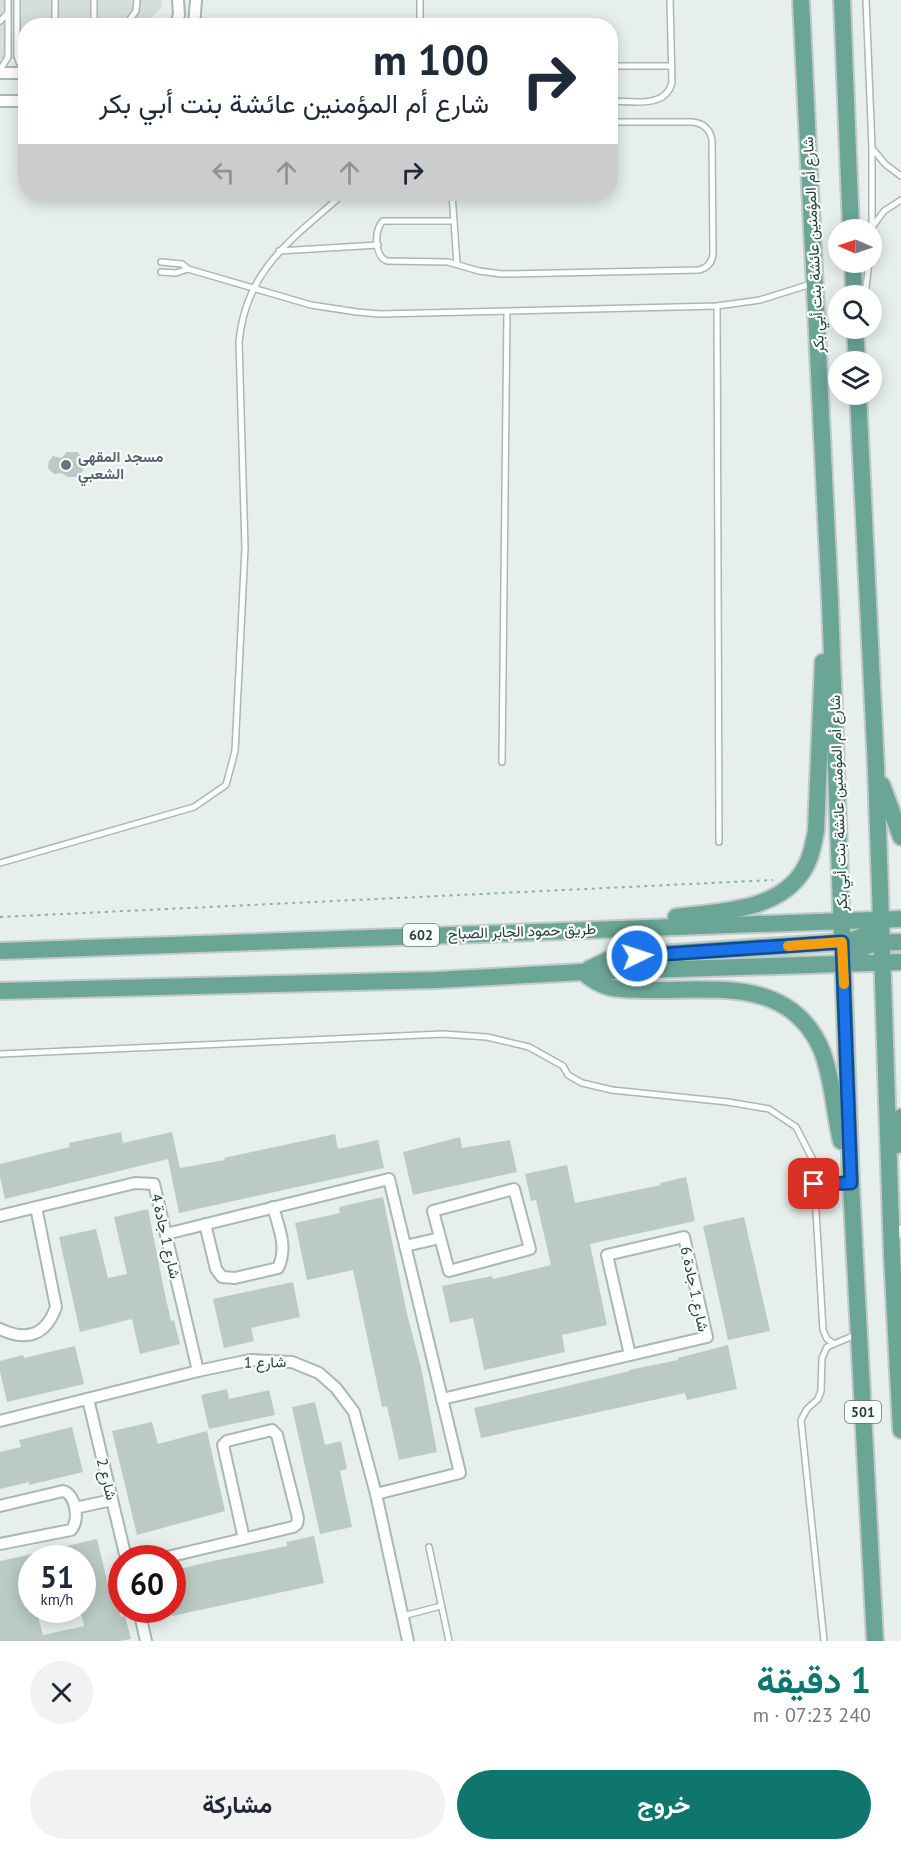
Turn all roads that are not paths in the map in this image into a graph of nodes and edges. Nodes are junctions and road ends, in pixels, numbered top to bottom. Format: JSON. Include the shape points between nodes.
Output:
{"nodes":[{"id":1,"x":8,"y":0,"type":"edge"},
{"id":2,"x":17,"y":0,"type":"edge"},
{"id":3,"x":55,"y":0,"type":"edge"},
{"id":4,"x":94,"y":0,"type":"edge"},
{"id":5,"x":137,"y":0,"type":"edge"},
{"id":6,"x":178,"y":0,"type":"edge"},
{"id":7,"x":196,"y":0,"type":"edge"},
{"id":8,"x":420,"y":0,"type":"edge"},
{"id":9,"x":670,"y":0,"type":"edge"},
{"id":10,"x":801,"y":0,"type":"edge"},
{"id":11,"x":842,"y":0,"type":"edge"},
{"id":12,"x":866,"y":0,"type":"edge"},
{"id":13,"x":8,"y":12,"type":"junction"},
{"id":14,"x":55,"y":18,"type":"edge"},
{"id":15,"x":94,"y":18,"type":"edge"},
{"id":16,"x":131,"y":18,"type":"edge"},
{"id":17,"x":178,"y":18,"type":"edge"},
{"id":18,"x":195,"y":18,"type":"edge"},
{"id":19,"x":420,"y":18,"type":"edge"},
{"id":20,"x":0,"y":21,"type":"edge"},
{"id":21,"x":1,"y":42,"type":"edge"},
{"id":22,"x":8,"y":48,"type":"junction"},
{"id":23,"x":18,"y":58,"type":"edge"},
{"id":24,"x":618,"y":66,"type":"edge"},
{"id":25,"x":672,"y":66,"type":"junction"},
{"id":26,"x":18,"y":71,"type":"edge"},
{"id":27,"x":0,"y":72,"type":"edge"},
{"id":28,"x":0,"y":101,"type":"edge"},
{"id":29,"x":18,"y":101,"type":"edge"},
{"id":30,"x":618,"y":101,"type":"edge"},
{"id":31,"x":618,"y":123,"type":"edge"},
{"id":32,"x":872,"y":148,"type":"junction"},
{"id":33,"x":901,"y":176,"type":"edge"},
{"id":34,"x":901,"y":200,"type":"edge"},
{"id":35,"x":335,"y":201,"type":"edge"},
{"id":36,"x":452,"y":201,"type":"edge"},
{"id":37,"x":851,"y":219,"type":"edge"},
{"id":38,"x":872,"y":219,"type":"edge"},
{"id":39,"x":879,"y":219,"type":"edge"},
{"id":40,"x":454,"y":221,"type":"junction"},
{"id":41,"x":378,"y":245,"type":"junction"},
{"id":42,"x":279,"y":251,"type":"junction"},
{"id":43,"x":161,"y":262,"type":"dead end"},
{"id":44,"x":457,"y":264,"type":"junction"},
{"id":45,"x":188,"y":269,"type":"junction"},
{"id":46,"x":160,"y":272,"type":"dead end"},
{"id":47,"x":815,"y":282,"type":"junction"},
{"id":48,"x":253,"y":288,"type":"junction"},
{"id":49,"x":717,"y":306,"type":"junction"},
{"id":50,"x":507,"y":312,"type":"junction"},
{"id":51,"x":859,"y":405,"type":"edge"},
{"id":52,"x":830,"y":601,"type":"junction"},
{"id":53,"x":502,"y":762,"type":"dead end"},
{"id":54,"x":876,"y":768,"type":"junction"},
{"id":55,"x":901,"y":837,"type":"edge"},
{"id":56,"x":719,"y":842,"type":"dead end"},
{"id":57,"x":0,"y":862,"type":"edge"},
{"id":58,"x":881,"y":919,"type":"junction"},
{"id":59,"x":901,"y":919,"type":"edge"},
{"id":60,"x":843,"y":921,"type":"junction"},
{"id":61,"x":607,"y":928,"type":"junction"},
{"id":62,"x":842,"y":942,"type":"junction"},
{"id":63,"x":882,"y":942,"type":"junction"},
{"id":64,"x":901,"y":942,"type":"edge"},
{"id":65,"x":0,"y":951,"type":"edge"},
{"id":66,"x":901,"y":962,"type":"edge"},
{"id":67,"x":883,"y":963,"type":"junction"},
{"id":68,"x":843,"y":964,"type":"junction"},
{"id":69,"x":583,"y":972,"type":"junction"},
{"id":70,"x":0,"y":992,"type":"edge"},
{"id":71,"x":0,"y":1053,"type":"edge"},
{"id":72,"x":901,"y":1117,"type":"edge"},
{"id":73,"x":851,"y":1183,"type":"junction"},
{"id":74,"x":814,"y":1184,"type":"junction"},
{"id":75,"x":891,"y":1188,"type":"junction"},
{"id":76,"x":36,"y":1207,"type":"junction"},
{"id":77,"x":273,"y":1207,"type":"junction"},
{"id":78,"x":0,"y":1216,"type":"edge"},
{"id":79,"x":205,"y":1224,"type":"junction"},
{"id":80,"x":901,"y":1228,"type":"edge"},
{"id":81,"x":166,"y":1234,"type":"junction"},
{"id":82,"x":440,"y":1238,"type":"junction"},
{"id":83,"x":405,"y":1246,"type":"junction"},
{"id":84,"x":892,"y":1255,"type":"junction"},
{"id":85,"x":0,"y":1329,"type":"edge"},
{"id":86,"x":859,"y":1334,"type":"junction"},
{"id":87,"x":833,"y":1343,"type":"junction"},
{"id":88,"x":630,"y":1355,"type":"junction"},
{"id":89,"x":198,"y":1371,"type":"junction"},
{"id":90,"x":88,"y":1399,"type":"junction"},
{"id":91,"x":442,"y":1399,"type":"junction"},
{"id":92,"x":0,"y":1421,"type":"edge"},
{"id":93,"x":901,"y":1430,"type":"edge"},
{"id":94,"x":376,"y":1494,"type":"junction"},
{"id":95,"x":112,"y":1500,"type":"junction"},
{"id":96,"x":0,"y":1506,"type":"edge"},
{"id":97,"x":75,"y":1508,"type":"junction"},
{"id":98,"x":244,"y":1539,"type":"junction"},
{"id":99,"x":0,"y":1545,"type":"edge"},
{"id":100,"x":123,"y":1545,"type":"edge"},
{"id":101,"x":429,"y":1547,"type":"dead end"},
{"id":102,"x":186,"y":1553,"type":"edge"},
{"id":103,"x":441,"y":1606,"type":"junction"},
{"id":104,"x":403,"y":1617,"type":"junction"},
{"id":105,"x":142,"y":1623,"type":"edge"},
{"id":106,"x":147,"y":1641,"type":"edge"},
{"id":107,"x":408,"y":1641,"type":"edge"},
{"id":108,"x":449,"y":1641,"type":"edge"},
{"id":109,"x":824,"y":1641,"type":"edge"},
{"id":110,"x":875,"y":1641,"type":"edge"}],
"edges":[{"from":1,"to":13,"type":"lane"},
{"from":2,"to":23,"type":"lane"},
{"from":3,"to":14,"type":"lane"},
{"from":4,"to":15,"type":"lane"},
{"from":5,"to":16,"type":"lane"},
{"from":6,"to":17,"type":"street"},
{"from":7,"to":18,"type":"street"},
{"from":8,"to":19,"type":"lane"},
{"from":9,"to":25,"type":"lane"},
{"from":10,"to":47,"type":"main road","name":"شارع أم المؤمنين عائشة بنت أبي بكر"},
{"from":11,"to":37,"type":"main road"},
{"from":12,"to":32,"type":"lane"},
{"from":13,"to":20,"type":"lane"},
{"from":13,"to":22,"type":"lane"},
{"from":21,"to":22,"type":"lane"},
{"from":22,"to":27,"type":"lane","via":[[7,62]]},
{"from":24,"to":25,"type":"lane"},
{"from":25,"to":30,"type":"lane","via":[[670,90],[661,99]]},
{"from":26,"to":27,"type":"street"},
{"from":28,"to":29,"type":"street"},
{"from":31,"to":44,"type":"lane","via":[[692,122],[709,130],[713,258],[707,267],[502,274]]},
{"from":32,"to":33,"type":"lane"},
{"from":32,"to":38,"type":"lane"},
{"from":34,"to":39,"type":"lane"},
{"from":35,"to":42,"type":"lane"},
{"from":36,"to":40,"type":"lane"},
{"from":40,"to":41,"type":"lane","via":[[383,221],[378,226]]},
{"from":40,"to":44,"type":"lane"},
{"from":41,"to":42,"type":"lane"},
{"from":41,"to":44,"type":"lane","via":[[381,257],[387,261]]},
{"from":42,"to":48,"type":"lane"},
{"from":43,"to":45,"type":"lane","via":[[182,264]]},
{"from":45,"to":46,"type":"lane"},
{"from":45,"to":48,"type":"lane"},
{"from":47,"to":49,"type":"lane","via":[[760,300]]},
{"from":47,"to":52,"type":"main road","name":"شارع أم المؤمنين عائشة بنت أبي بكر"},
{"from":48,"to":50,"type":"lane","via":[[311,305],[357,312]]},
{"from":48,"to":57,"type":"lane","via":[[243,314],[239,342],[245,548],[235,751],[226,785],[194,807]]},
{"from":49,"to":50,"type":"lane"},
{"from":49,"to":56,"type":"lane"},
{"from":50,"to":53,"type":"lane"},
{"from":51,"to":54,"type":"main road"},
{"from":52,"to":60,"type":"main road","name":"شارع أم المؤمنين عائشة بنت أبي بكر"},
{"from":52,"to":61,"type":"main road","via":[[822,663],[816,831],[804,871],[784,891],[759,904]]},
{"from":54,"to":55,"type":"main road"},
{"from":54,"to":58,"type":"main road"},
{"from":58,"to":59,"type":"main road","name":"طريق حمود الجابر الصباح","number":"602"},
{"from":58,"to":60,"type":"main road","name":"طريق حمود الجابر الصباح","number":"602"},
{"from":58,"to":62,"type":"main road","via":[[867,935]]},
{"from":58,"to":63,"type":"main road"},
{"from":60,"to":61,"type":"main road","name":"طريق حمود الجابر الصباح","number":"602"},
{"from":60,"to":62,"type":"main road","name":"شارع أم المؤمنين عائشة بنت أبي بكر"},
{"from":61,"to":65,"type":"main road","name":"طريق حمود الجابر الصباح","number":"602"},
{"from":62,"to":68,"type":"main road","name":"شارع أم المؤمنين عائشة بنت أبي بكر"},
{"from":62,"to":69,"type":"main road","via":[[614,957]]},
{"from":63,"to":64,"type":"main road"},
{"from":63,"to":67,"type":"main road"},
{"from":63,"to":68,"type":"main road","via":[[855,952]]},
{"from":66,"to":67,"type":"main road"},
{"from":67,"to":68,"type":"main road"},
{"from":67,"to":75,"type":"main road","number":"501"},
{"from":68,"to":69,"type":"main road"},
{"from":68,"to":73,"type":"main road","name":"شارع أم المؤمنين عائشة بنت أبي بكر","number":"501"},
{"from":69,"to":70,"type":"main road"},
{"from":69,"to":73,"type":"main road","via":[[595,983],[621,989],[747,991],[796,1012],[812,1032],[830,1076]]},
{"from":71,"to":74,"type":"lane","via":[[443,1034],[487,1037],[529,1047],[563,1066],[568,1075],[582,1083],[769,1109],[796,1126],[813,1160]]},
{"from":72,"to":75,"type":"main road"},
{"from":73,"to":74,"type":"lane"},
{"from":73,"to":86,"type":"main road","name":"شارع أم المؤمنين عائشة بنت أبي بكر","number":"501"},
{"from":74,"to":87,"type":"lane","via":[[823,1330]]},
{"from":75,"to":84,"type":"main road","number":"501"},
{"from":76,"to":78,"type":"street","name":"شارع 1 جادة 4"},
{"from":76,"to":81,"type":"street","name":"شارع 1 جادة 4","via":[[135,1183],[154,1184]]},
{"from":76,"to":85,"type":"street","via":[[56,1307],[51,1321],[30,1335]]},
{"from":77,"to":79,"type":"street"},
{"from":77,"to":79,"type":"street","via":[[283,1246],[278,1268],[235,1278],[222,1277],[216,1269]]},
{"from":77,"to":83,"type":"street","via":[[389,1179]]},
{"from":79,"to":81,"type":"street"},
{"from":80,"to":84,"type":"lane"},
{"from":81,"to":89,"type":"street","name":"شارع 1 جادة 4"},
{"from":82,"to":82,"type":"street","via":[[449,1271],[530,1250],[514,1189],[433,1211]]},
{"from":82,"to":83,"type":"street"},
{"from":83,"to":91,"type":"street"},
{"from":84,"to":93,"type":"main road","number":"501"},
{"from":86,"to":87,"type":"lane"},
{"from":86,"to":110,"type":"main road","name":"شارع أم المؤمنين عائشة بنت أبي بكر","number":"501"},
{"from":87,"to":109,"type":"lane","via":[[822,1358],[822,1391],[801,1420]]},
{"from":88,"to":88,"type":"street","name":"شارع 1 جادة 6","via":[[707,1337],[684,1237],[607,1255]]},
{"from":88,"to":91,"type":"street","name":"شارع 1 جادة 6"},
{"from":89,"to":90,"type":"street","name":"شارع 1"},
{"from":89,"to":94,"type":"street","name":"شارع 1","via":[[250,1360],[292,1362],[319,1373],[354,1412]]},
{"from":90,"to":92,"type":"street","name":"شارع 1"},
{"from":90,"to":95,"type":"street","name":"شارع 2"},
{"from":91,"to":94,"type":"street","via":[[460,1473]]},
{"from":94,"to":104,"type":"street","name":"شارع 1"},
{"from":95,"to":97,"type":"street"},
{"from":95,"to":100,"type":"street","name":"شارع 2"},
{"from":96,"to":97,"type":"street","via":[[63,1491],[70,1494]]},
{"from":97,"to":99,"type":"street","via":[[75,1526],[70,1530]]},
{"from":98,"to":98,"type":"street","via":[[297,1524],[277,1435],[272,1430],[223,1445]]},
{"from":98,"to":102,"type":"street"},
{"from":101,"to":103,"type":"lane"},
{"from":103,"to":104,"type":"lane"},
{"from":103,"to":108,"type":"lane"},
{"from":104,"to":107,"type":"street","name":"شارع 1"},
{"from":105,"to":106,"type":"street"}]}
